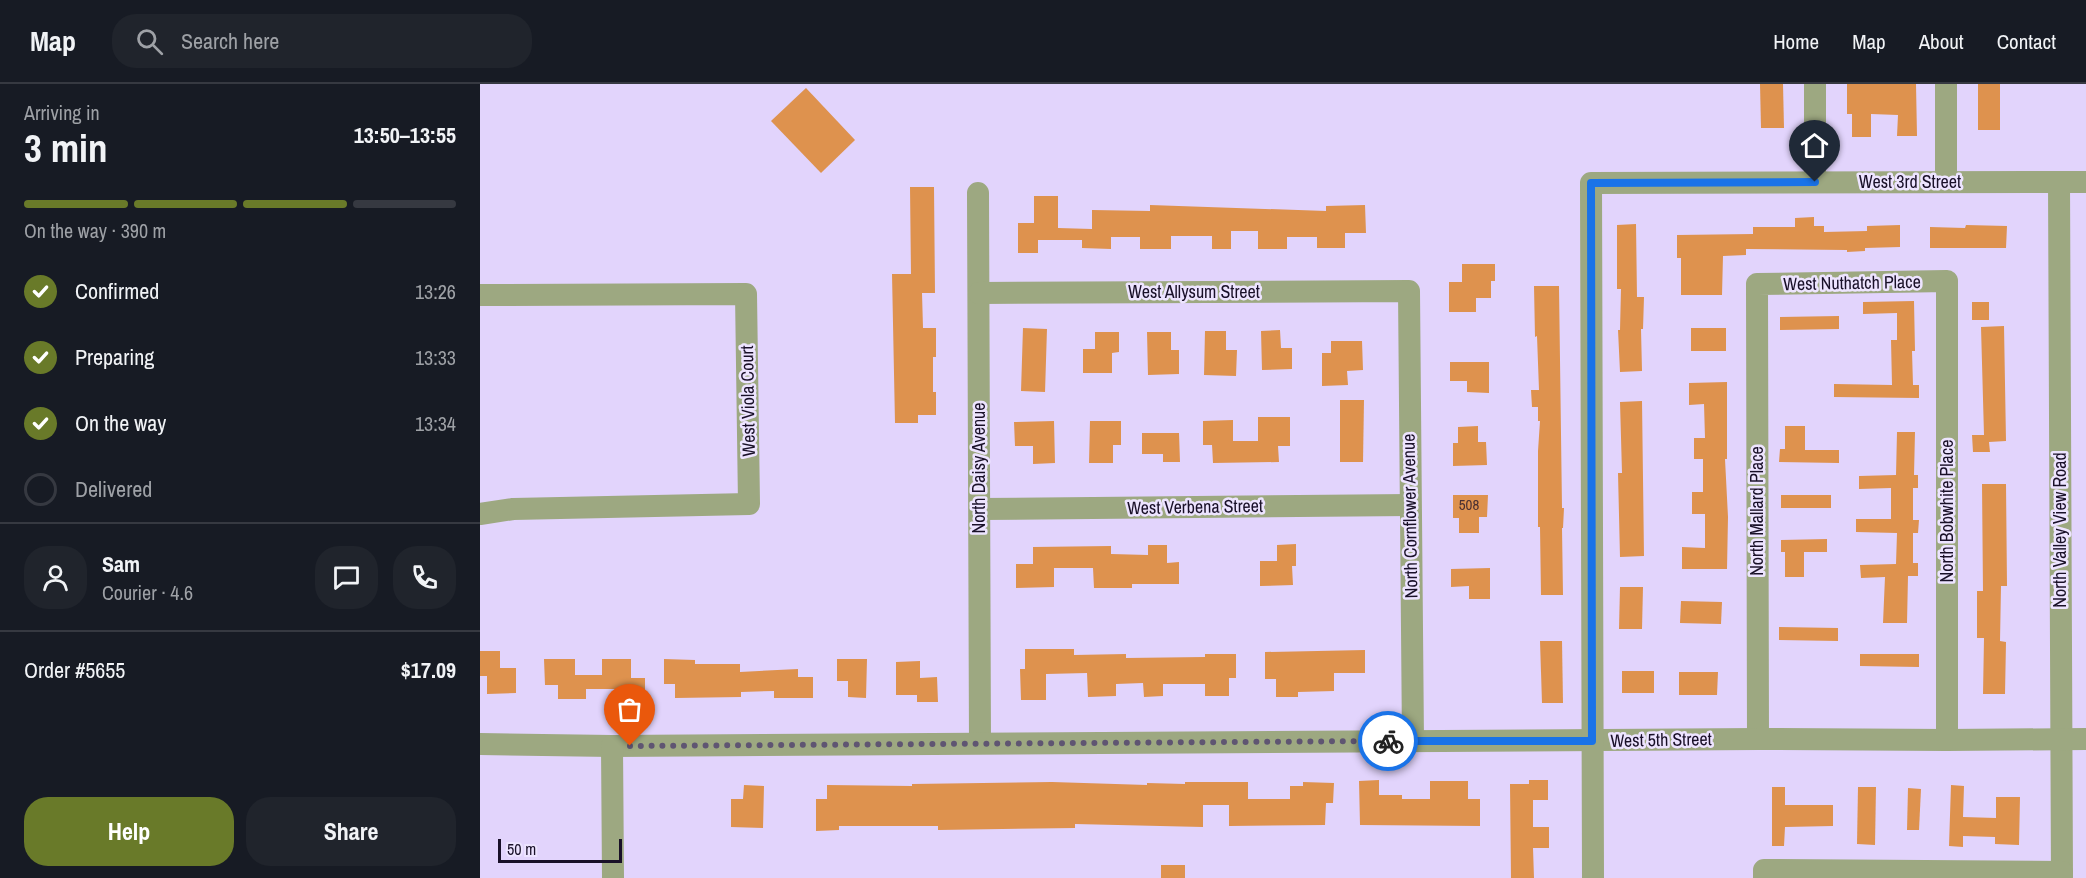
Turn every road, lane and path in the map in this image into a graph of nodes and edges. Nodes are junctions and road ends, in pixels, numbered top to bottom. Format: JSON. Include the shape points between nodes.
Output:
{"nodes":[{"id":1,"x":1815,"y":84,"type":"edge"},
{"id":2,"x":1946,"y":84,"type":"edge"},
{"id":3,"x":1815,"y":182,"type":"junction"},
{"id":4,"x":1946,"y":182,"type":"junction"},
{"id":5,"x":2059,"y":182,"type":"junction"},
{"id":6,"x":2086,"y":182,"type":"edge"},
{"id":7,"x":978,"y":193,"type":"dead end"},
{"id":8,"x":1947,"y":281,"type":"joint"},
{"id":9,"x":1756,"y":284,"type":"joint"},
{"id":10,"x":1409,"y":291,"type":"joint"},
{"id":11,"x":979,"y":293,"type":"junction"},
{"id":12,"x":480,"y":296,"type":"edge"},
{"id":13,"x":1410,"y":505,"type":"junction"},
{"id":14,"x":980,"y":508,"type":"junction"},
{"id":15,"x":480,"y":514,"type":"edge"},
{"id":16,"x":1758,"y":739,"type":"junction"},
{"id":17,"x":2061,"y":739,"type":"junction"},
{"id":18,"x":2086,"y":739,"type":"edge"},
{"id":19,"x":1947,"y":740,"type":"junction"},
{"id":20,"x":1413,"y":741,"type":"junction"},
{"id":21,"x":1592,"y":741,"type":"junction"},
{"id":22,"x":980,"y":743,"type":"junction"},
{"id":23,"x":480,"y":744,"type":"edge"},
{"id":24,"x":612,"y":746,"type":"junction"},
{"id":25,"x":1764,"y":874,"type":"edge"},
{"id":26,"x":2062,"y":875,"type":"edge"},
{"id":27,"x":613,"y":878,"type":"edge"},
{"id":28,"x":1593,"y":878,"type":"edge"}],
"edges":[{"from":1,"to":3,"type":"street"},
{"from":2,"to":4,"type":"street"},
{"from":3,"to":4,"type":"street","name":"West 3rd Street"},
{"from":3,"to":21,"type":"street","name":"West 3rd Street","via":[[1591,183]]},
{"from":4,"to":5,"type":"street","name":"West 3rd Street"},
{"from":5,"to":6,"type":"street","name":"West 3rd Street"},
{"from":5,"to":17,"type":"street","name":"North Valley View Road"},
{"from":7,"to":11,"type":"street","name":"North Daisy Avenue"},
{"from":8,"to":9,"type":"street","name":"West Nuthatch Place"},
{"from":8,"to":19,"type":"street","name":"North Bobwhite Place"},
{"from":9,"to":16,"type":"street","name":"North Mallard Place"},
{"from":10,"to":11,"type":"street","name":"West Allysum Street"},
{"from":10,"to":13,"type":"street","name":"North Cornflower Avenue"},
{"from":11,"to":14,"type":"street","name":"North Daisy Avenue"},
{"from":12,"to":15,"type":"street","name":"West Viola Court","via":[[746,294],[749,504],[513,509]]},
{"from":13,"to":14,"type":"street","name":"West Verbena Street"},
{"from":13,"to":20,"type":"street","name":"North Cornflower Avenue"},
{"from":14,"to":22,"type":"street","name":"North Daisy Avenue"},
{"from":16,"to":19,"type":"street","name":"West 5th Street"},
{"from":16,"to":21,"type":"street","name":"West 5th Street"},
{"from":17,"to":18,"type":"street","name":"West 5th Street"},
{"from":17,"to":19,"type":"street","name":"West 5th Street"},
{"from":17,"to":26,"type":"street","name":"North Valley View Road"},
{"from":20,"to":21,"type":"street","name":"West 5th Street"},
{"from":20,"to":22,"type":"street","name":"West 5th Street"},
{"from":21,"to":28,"type":"street"},
{"from":22,"to":24,"type":"street","name":"West 5th Street"},
{"from":23,"to":24,"type":"street","name":"West 5th Street"},
{"from":24,"to":27,"type":"street"},
{"from":25,"to":26,"type":"street"}]}
